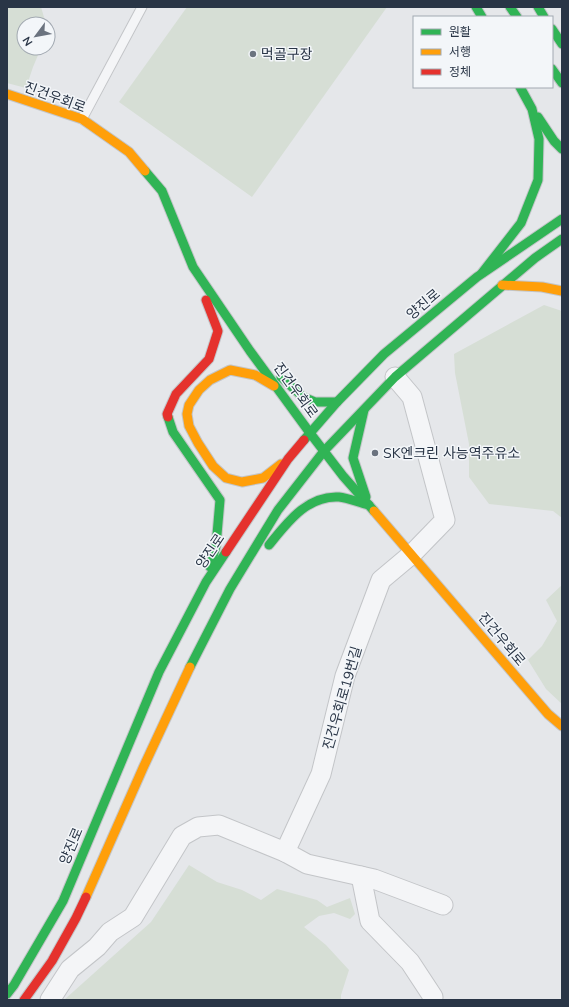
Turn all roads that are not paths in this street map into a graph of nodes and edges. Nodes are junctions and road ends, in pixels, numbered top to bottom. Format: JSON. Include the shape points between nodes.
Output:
{"nodes":[{"id":1,"x":142,"y":7,"type":"edge"},
{"id":2,"x":476,"y":7,"type":"edge"},
{"id":3,"x":510,"y":7,"type":"edge"},
{"id":4,"x":538,"y":7,"type":"edge"},
{"id":5,"x":481,"y":16,"type":"edge"},
{"id":6,"x":516,"y":16,"type":"edge"},
{"id":7,"x":543,"y":16,"type":"edge"},
{"id":8,"x":553,"y":30,"type":"edge"},
{"id":9,"x":562,"y":44,"type":"edge"},
{"id":10,"x":553,"y":70,"type":"edge"},
{"id":11,"x":562,"y":83,"type":"edge"},
{"id":12,"x":521,"y":88,"type":"edge"},
{"id":13,"x":7,"y":94,"type":"edge"},
{"id":14,"x":532,"y":109,"type":"junction"},
{"id":15,"x":82,"y":119,"type":"junction"},
{"id":16,"x":562,"y":149,"type":"edge"},
{"id":17,"x":562,"y":219,"type":"edge"},
{"id":18,"x":562,"y":238,"type":"edge"},
{"id":19,"x":193,"y":267,"type":"junction"},
{"id":20,"x":482,"y":274,"type":"junction"},
{"id":21,"x":502,"y":285,"type":"junction"},
{"id":22,"x":562,"y":291,"type":"edge"},
{"id":23,"x":250,"y":351,"type":"junction"},
{"id":24,"x":395,"y":377,"type":"junction"},
{"id":25,"x":277,"y":387,"type":"junction"},
{"id":26,"x":337,"y":402,"type":"junction"},
{"id":27,"x":364,"y":409,"type":"junction"},
{"id":28,"x":310,"y":433,"type":"junction"},
{"id":29,"x":324,"y":451,"type":"junction"},
{"id":30,"x":288,"y":459,"type":"junction"},
{"id":31,"x":369,"y":505,"type":"junction"},
{"id":32,"x":412,"y":554,"type":"junction"},
{"id":33,"x":242,"y":570,"type":"junction"},
{"id":34,"x":206,"y":582,"type":"junction"},
{"id":35,"x":562,"y":726,"type":"edge"},
{"id":36,"x":285,"y":852,"type":"junction"},
{"id":37,"x":362,"y":876,"type":"junction"},
{"id":38,"x":443,"y":905,"type":"dead end"},
{"id":39,"x":7,"y":994,"type":"edge"},
{"id":40,"x":433,"y":997,"type":"dead end"},
{"id":41,"x":24,"y":1000,"type":"edge"},
{"id":42,"x":50,"y":1000,"type":"edge"}],
"edges":[{"from":1,"to":15,"type":"lane"},
{"from":2,"to":5,"type":"main road"},
{"from":3,"to":6,"type":"main road"},
{"from":4,"to":7,"type":"main road"},
{"from":8,"to":9,"type":"main road"},
{"from":10,"to":11,"type":"main road"},
{"from":12,"to":14,"type":"main road"},
{"from":13,"to":15,"type":"main road","name":"진건우회로"},
{"from":14,"to":16,"type":"main road"},
{"from":14,"to":20,"type":"main road","via":[[539,139],[538,180],[521,223]]},
{"from":15,"to":19,"type":"main road","name":"진건우회로","via":[[129,152],[162,191]]},
{"from":17,"to":20,"type":"main road","name":"양진로"},
{"from":18,"to":21,"type":"main road"},
{"from":19,"to":23,"type":"main road","name":"진건우회로"},
{"from":19,"to":34,"type":"main road","via":[[218,331],[209,359],[176,394],[167,414],[172,432],[220,500],[216,546]]},
{"from":20,"to":26,"type":"main road","name":"양진로","via":[[384,354]]},
{"from":21,"to":22,"type":"main road"},
{"from":21,"to":24,"type":"main road"},
{"from":23,"to":25,"type":"main road","name":"진건우회로"},
{"from":23,"to":26,"type":"main road","via":[[303,397],[315,402]]},
{"from":24,"to":27,"type":"main road"},
{"from":24,"to":32,"type":"street","name":"진건우회로19번길","via":[[412,397],[445,520]]},
{"from":25,"to":28,"type":"main road","name":"진건우회로"},
{"from":25,"to":30,"type":"main road","via":[[255,375],[230,370],[210,380],[200,390],[189,405],[187,414],[189,426],[198,443],[213,466],[226,478],[242,482],[263,478]]},
{"from":26,"to":28,"type":"main road","name":"양진로"},
{"from":27,"to":29,"type":"main road"},
{"from":27,"to":31,"type":"main road","via":[[353,458]]},
{"from":28,"to":29,"type":"main road","name":"진건우회로"},
{"from":28,"to":30,"type":"main road","name":"양진로"},
{"from":29,"to":31,"type":"main road","name":"진건우회로"},
{"from":29,"to":33,"type":"main road","via":[[278,510]]},
{"from":30,"to":34,"type":"main road","name":"양진로"},
{"from":31,"to":32,"type":"main road","name":"진건우회로"},
{"from":31,"to":33,"type":"main road","via":[[337,497],[316,499],[298,511],[262,554]]},
{"from":32,"to":35,"type":"main road","name":"진건우회로","via":[[548,714]]},
{"from":32,"to":36,"type":"street","name":"진건우회로19번길","via":[[381,580],[345,676],[321,774]]},
{"from":33,"to":41,"type":"main road","via":[[201,644],[76,918],[52,961]]},
{"from":34,"to":39,"type":"main road","name":"양진로","via":[[159,672],[63,901]]},
{"from":36,"to":37,"type":"street","via":[[307,864]]},
{"from":36,"to":42,"type":"street","via":[[219,825],[198,827],[182,836],[133,917],[110,932],[97,947],[70,969]]},
{"from":37,"to":38,"type":"street"},
{"from":37,"to":40,"type":"street","via":[[370,921],[410,962]]}]}
